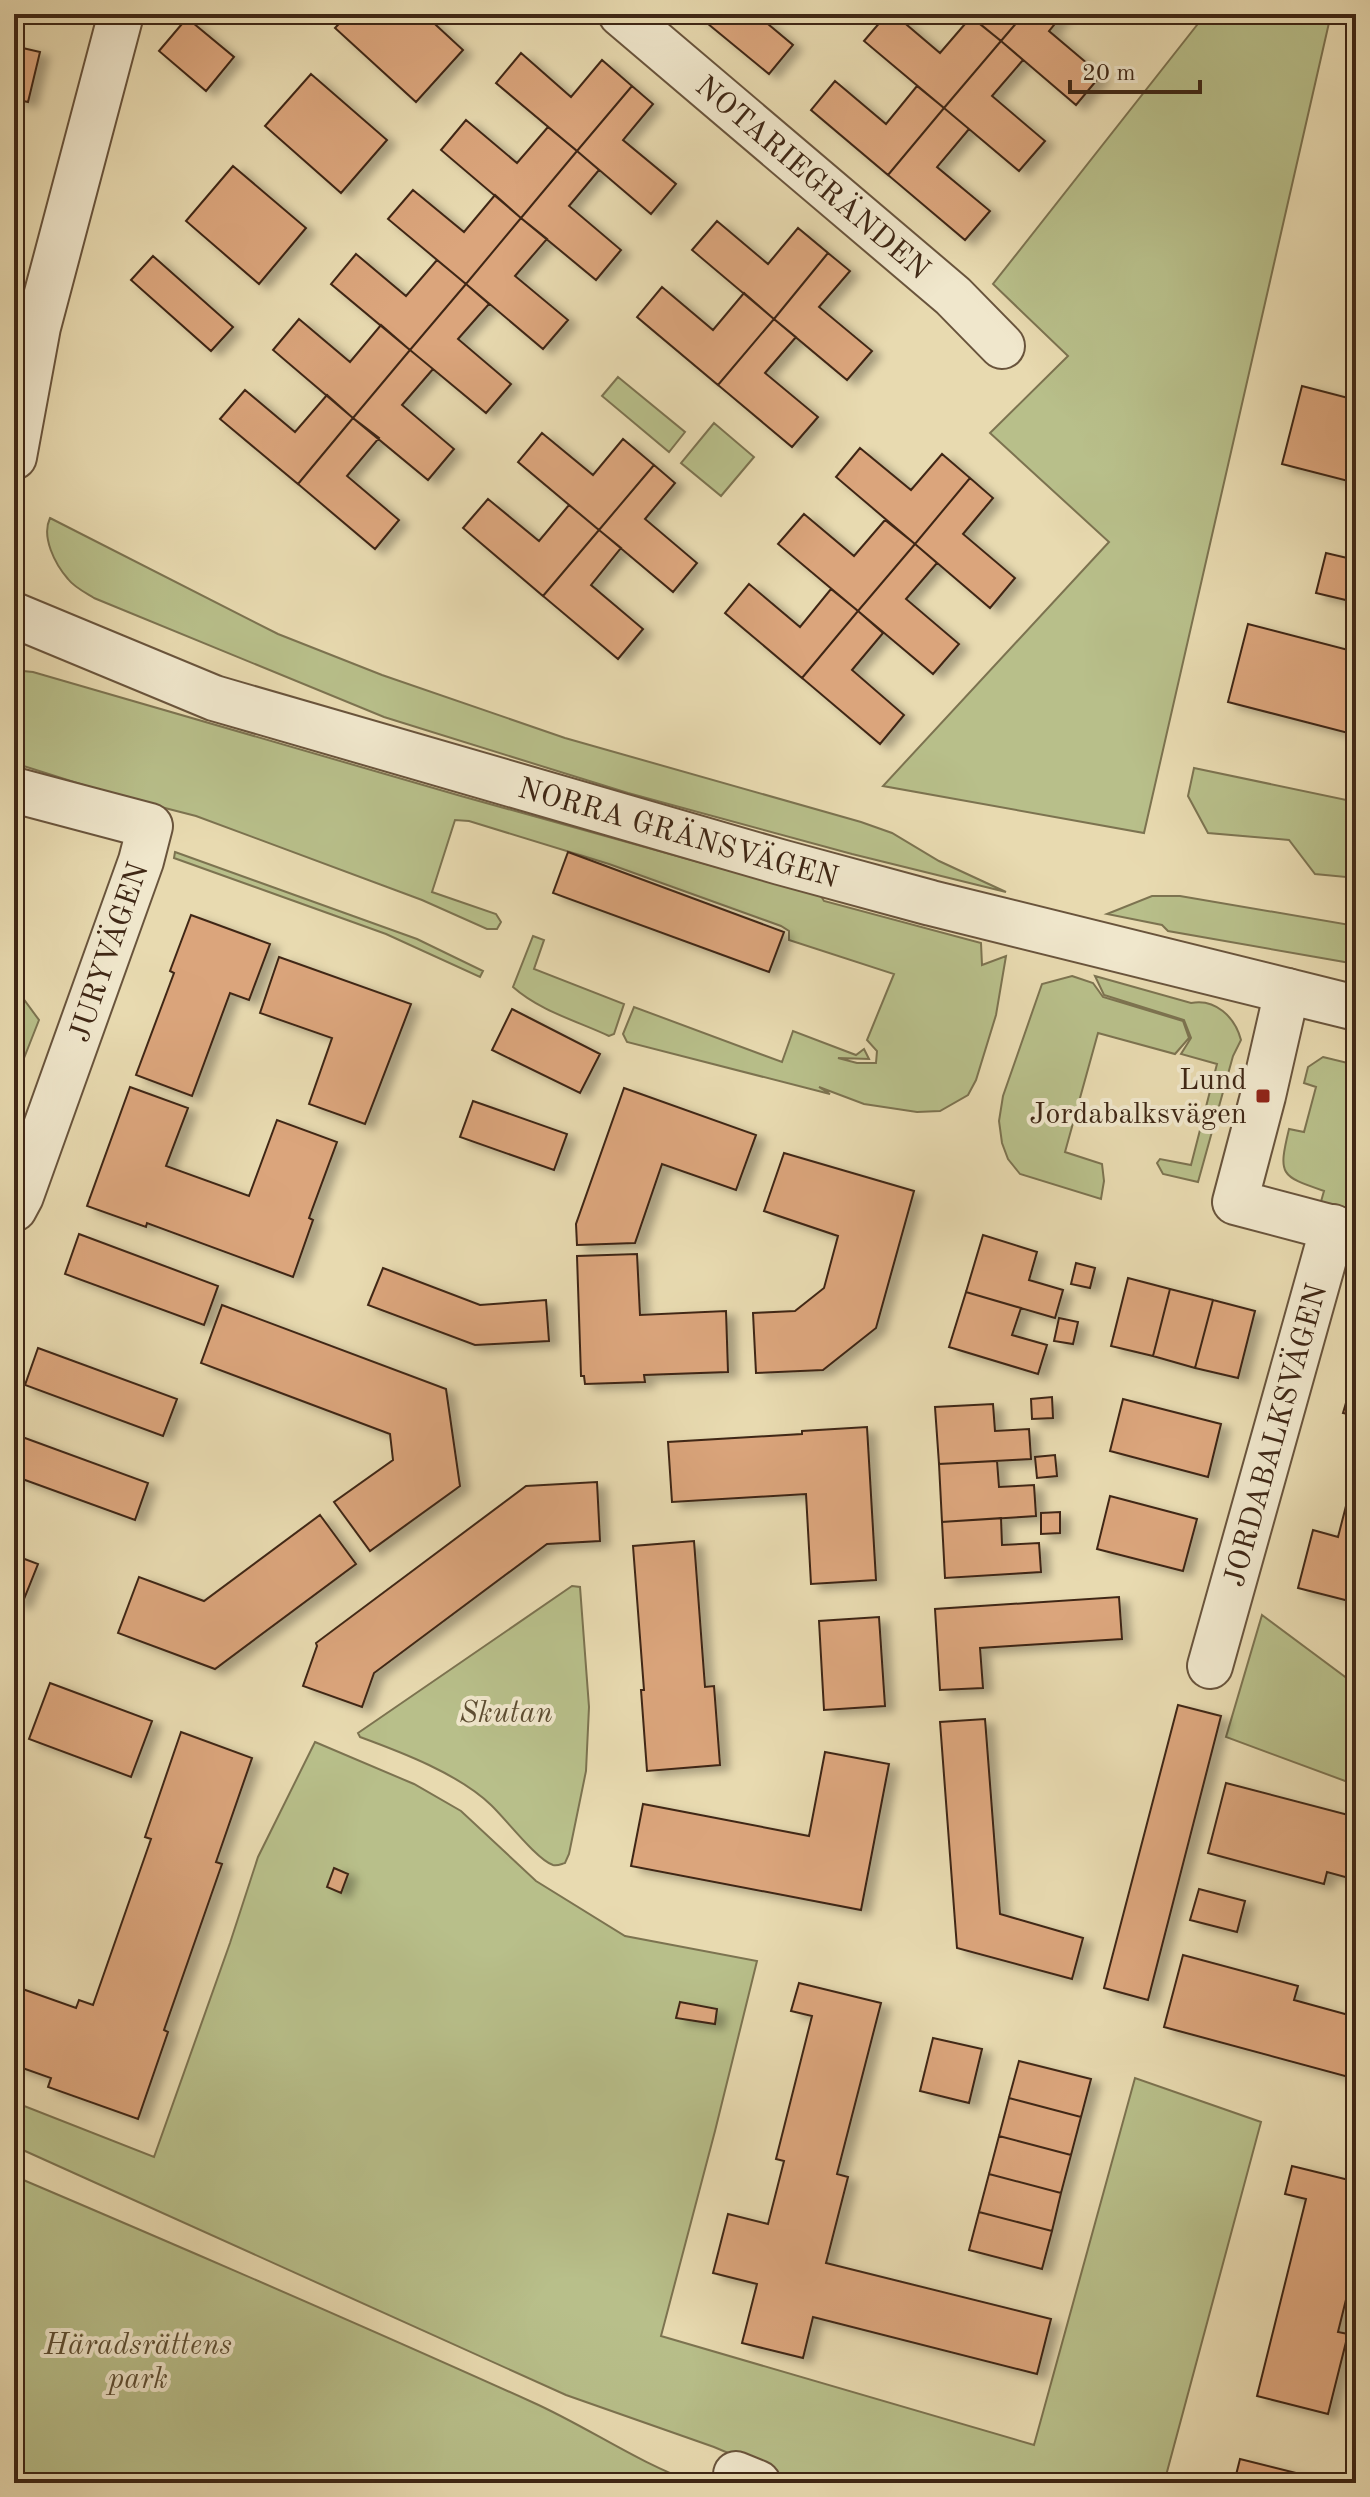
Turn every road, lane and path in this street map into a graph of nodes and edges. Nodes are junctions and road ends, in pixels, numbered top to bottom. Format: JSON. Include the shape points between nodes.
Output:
{"nodes":[{"id":1,"x":121,"y":14,"type":"edge"},
{"id":2,"x":621,"y":14,"type":"edge"},
{"id":3,"x":26,"y":324,"type":"edge"},
{"id":4,"x":1002,"y":346,"type":"dead end"},
{"id":5,"x":14,"y":457,"type":"edge"},
{"id":6,"x":14,"y":615,"type":"edge"},
{"id":7,"x":14,"y":790,"type":"edge"},
{"id":8,"x":1287,"y":991,"type":"junction"},
{"id":9,"x":1356,"y":1008,"type":"edge"},
{"id":10,"x":14,"y":1209,"type":"edge"},
{"id":11,"x":1345,"y":1230,"type":"edge"},
{"id":12,"x":1210,"y":1666,"type":"dead end"}],
"edges":[{"from":1,"to":3,"type":"street"},
{"from":2,"to":4,"type":"street","name":"NOTARIEGRÄNDEN","via":[[953,296]]},
{"from":3,"to":5,"type":"street"},
{"from":6,"to":8,"type":"street","name":"NORRA GRÄNSVÄGEN","via":[[229,702],[901,895]]},
{"from":7,"to":10,"type":"street","name":"JURYVÄGEN","via":[[150,826]]},
{"from":8,"to":9,"type":"street","name":"NORRA GRÄNSVÄGEN"},
{"from":8,"to":11,"type":"street","via":[[1235,1202]]},
{"from":11,"to":12,"type":"street","name":"JORDABALKSVÄGEN"}]}
